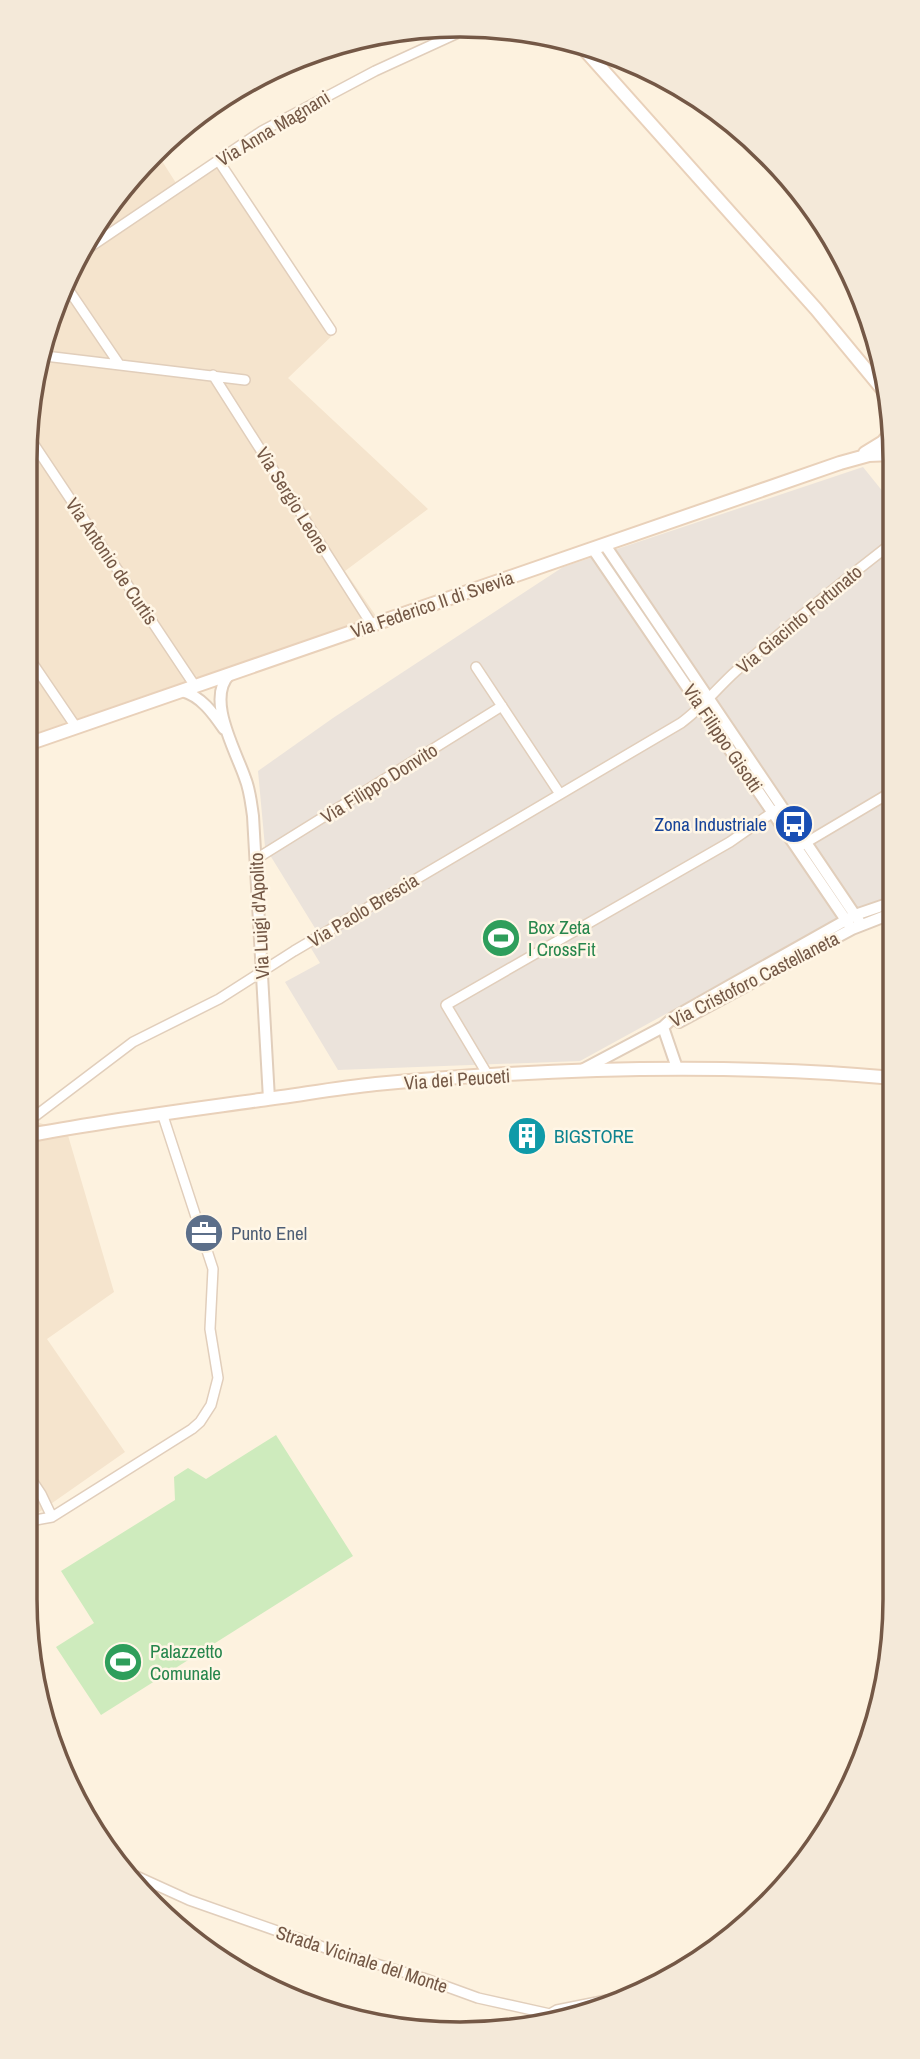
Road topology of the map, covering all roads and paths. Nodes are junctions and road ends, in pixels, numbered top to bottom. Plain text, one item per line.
1 (449, 37) edge
2 (590, 57) edge
3 (218, 160) junction
4 (96, 244) edge
5 (71, 293) edge
6 (816, 309) junction
7 (331, 330) dead end
8 (50, 356) edge
9 (119, 364) junction
10 (873, 367) edge
11 (213, 375) junction
12 (245, 380) dead end
13 (876, 381) edge
14 (882, 441) edge
15 (37, 449) edge
16 (883, 454) edge
17 (840, 463) junction
18 (599, 547) junction
19 (883, 550) edge
20 (372, 625) junction
21 (475, 667) dead end
22 (37, 671) edge
23 (230, 674) junction
24 (200, 684) junction
25 (182, 691) junction
26 (705, 703) junction
27 (502, 706) junction
28 (218, 714) junction
29 (76, 727) junction
30 (37, 740) edge
31 (560, 794) junction
32 (883, 797) edge
33 (778, 809) junction
34 (802, 846) junction
35 (256, 859) junction
36 (883, 907) edge
37 (883, 915) edge
38 (854, 922) junction
39 (262, 971) junction
40 (663, 1027) junction
41 (677, 1068) junction
42 (582, 1070) junction
43 (489, 1077) junction
44 (883, 1077) edge
45 (269, 1099) junction
46 (37, 1112) edge
47 (162, 1113) junction
48 (37, 1134) edge
49 (37, 1489) edge
50 (52, 1517) junction
51 (37, 1520) edge
52 (143, 1879) edge
53 (577, 2006) edge
54 (556, 2011) edge
55 (546, 2013) edge

1 - 3 street, Via Anna Magnani
2 - 6 main road
3 - 4 street, Via Anna Magnani
3 - 7 street
5 - 9 street
6 - 10 main road
6 - 13 main road
8 - 9 street
9 - 11 street
11 - 12 street
11 - 20 street, Via Sergio Leone
14 - 17 main road
15 - 24 street, Via Antonio de Curtis
16 - 17 main road
17 - 18 main road, Via Federico II di Svevia
18 - 20 main road, Via Federico II di Svevia
18 - 26 street, Via Filippo Gisotti
19 - 26 street, Via Giacinto Fortunato
20 - 23 main road, Via Federico II di Svevia
21 - 27 street
22 - 29 street
23 - 24 main road, Via Federico II di Svevia
23 - 28 street, Via Luigi d'Apolito
24 - 25 main road, Via Federico II di Svevia
24 - 28 street
25 - 28 street
25 - 29 main road, Via Federico II di Svevia
26 - 31 street, Via Paolo Brescia
26 - 33 street, Via Filippo Gisotti
27 - 31 street
27 - 35 street, Via Filippo Donvito
28 - 35 street, Via Luigi d'Apolito
29 - 30 main road, Via Federico II di Svevia
31 - 39 street, Via Paolo Brescia
32 - 34 street
33 - 34 street, Via Filippo Gisotti
33 - 43 street
34 - 38 street, Via Filippo Gisotti
35 - 39 street, Via Luigi d'Apolito
36 - 38 street, Via Cristoforo Castellaneta
37 - 38 street, Via Cristoforo Castellaneta
38 - 40 street, Via Cristoforo Castellaneta
39 - 45 street, Via Luigi d'Apolito
39 - 46 street, Via Paolo Brescia
40 - 41 street
40 - 42 street, Via Cristoforo Castellaneta
41 - 42 main road, Via dei Peuceti
41 - 44 main road, Via dei Peuceti
42 - 43 main road, Via dei Peuceti
43 - 45 main road, Via dei Peuceti
45 - 47 main road, Via dei Peuceti
47 - 48 main road, Via dei Peuceti
47 - 50 street
49 - 50 street
50 - 51 street
52 - 55 street, Strada Vicinale del Monte
53 - 54 street, Strada Vicinale del Monte

